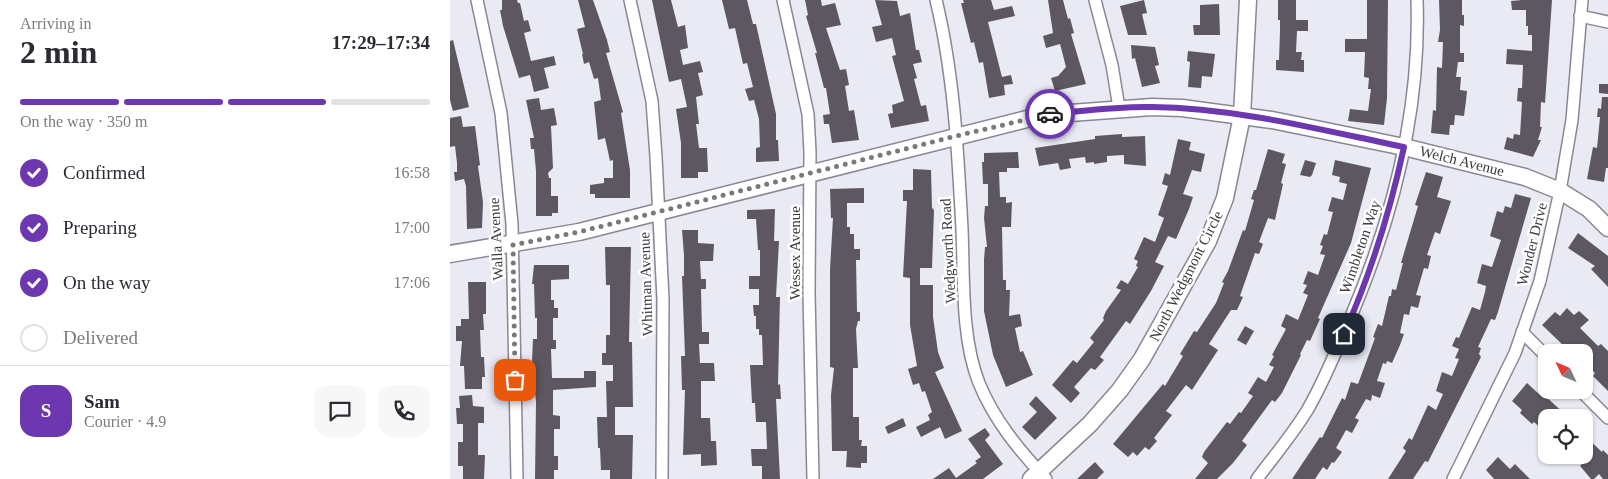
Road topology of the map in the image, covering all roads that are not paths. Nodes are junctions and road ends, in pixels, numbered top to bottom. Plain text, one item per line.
1 (477, 0) edge
2 (630, 0) edge
3 (783, 0) edge
4 (936, 0) edge
5 (1095, 0) edge
6 (1248, 0) edge
7 (1417, 0) edge
8 (1582, 0) edge
9 (1580, 16) junction
10 (1608, 22) edge
11 (1119, 108) junction
12 (1242, 116) junction
13 (956, 136) junction
14 (1404, 147) junction
15 (810, 172) junction
16 (1560, 191) junction
17 (659, 211) junction
18 (1608, 228) edge
19 (513, 245) junction
20 (450, 254) edge
21 (1522, 332) junction
22 (1538, 348) edge
23 (1589, 399) edge
24 (1608, 418) edge
25 (1039, 477) edge
26 (1458, 477) edge
27 (516, 479) edge
28 (662, 479) edge
29 (813, 479) edge
30 (1257, 479) edge

1 - 19 street, Walla Avenue
2 - 17 street, Whitman Avenue
3 - 15 street, Wessex Avenue
4 - 13 street, Wedgworth Road
5 - 11 street
6 - 12 street, North Wedgmont Circle
7 - 14 street, Wimbleton Way
8 - 9 street, Wonder Drive
9 - 10 street
9 - 16 street, Wonder Drive
11 - 12 street, Welch Avenue
11 - 13 street, Welch Avenue
12 - 14 street, Welch Avenue
12 - 25 street, North Wedgmont Circle
13 - 15 street, Welch Avenue
13 - 25 street, Wedgworth Road
14 - 16 street, Welch Avenue
14 - 30 street, Wimbleton Way
15 - 17 street, Welch Avenue
15 - 29 street, Wessex Avenue
16 - 18 street, Welch Avenue
16 - 21 street, Wonder Drive
17 - 19 street, Welch Avenue
17 - 28 street, Whitman Avenue
19 - 20 street, Welch Avenue
19 - 27 street, Walla Avenue
21 - 22 street
21 - 26 street, Wonder Drive
23 - 24 street

